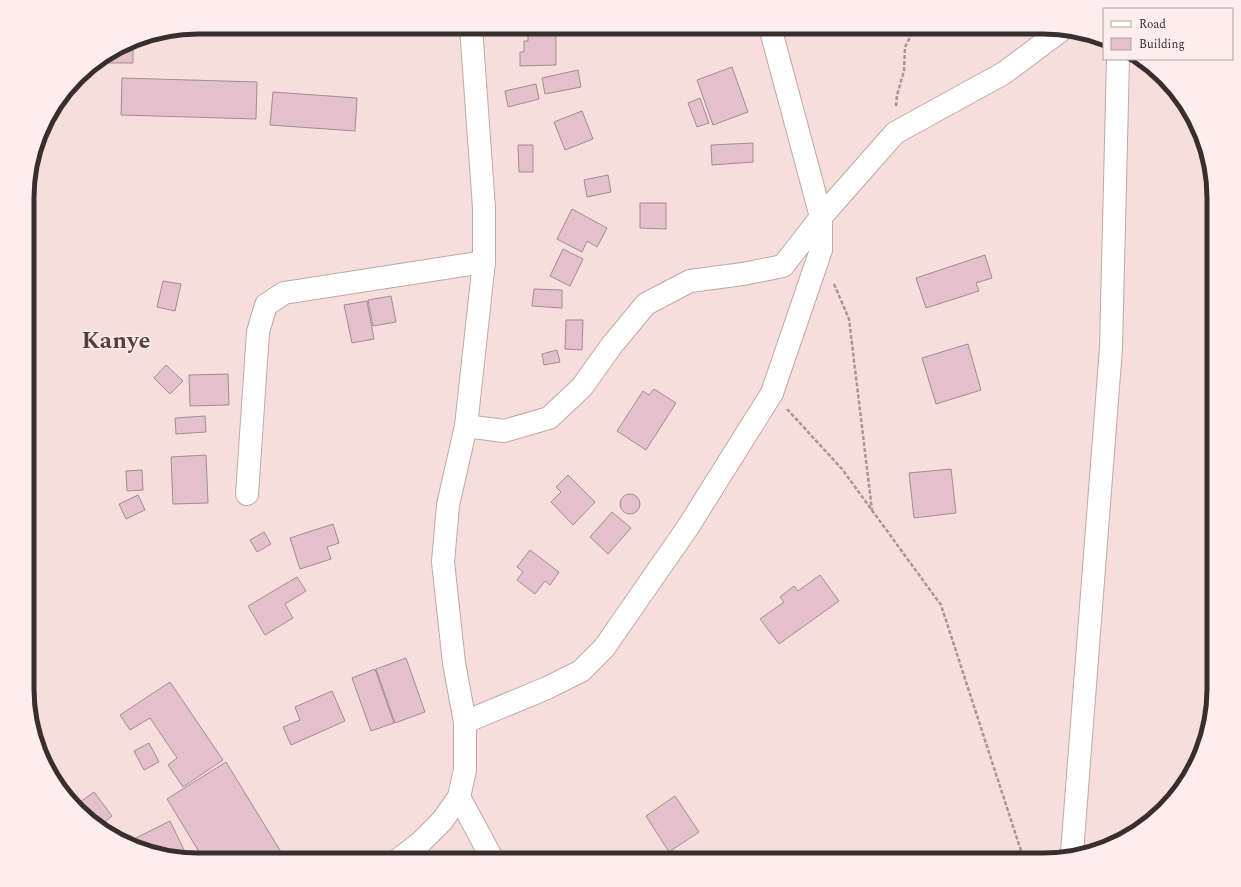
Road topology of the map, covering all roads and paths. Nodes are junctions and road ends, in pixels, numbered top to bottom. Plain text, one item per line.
1 (472, 34) edge
2 (772, 34) edge
3 (912, 34) edge
4 (1056, 34) edge
5 (1118, 60) edge
6 (895, 133) junction
7 (821, 217) junction
8 (821, 250) junction
9 (484, 262) junction
10 (772, 393) junction
11 (466, 426) junction
12 (246, 494) dead end
13 (872, 511) junction
14 (465, 722) junction
15 (459, 798) junction
16 (1072, 851) edge
17 (407, 853) edge
18 (489, 853) edge
19 (1022, 853) edge

1 - 9 street
2 - 7 street
3 - 6 path
4 - 6 street
5 - 16 street
6 - 7 street
7 - 8 street
7 - 11 street
8 - 10 street
8 - 13 path
9 - 11 street
9 - 12 street
10 - 13 path
10 - 14 street
11 - 14 street
13 - 19 path
14 - 15 street
15 - 17 street
15 - 18 street

